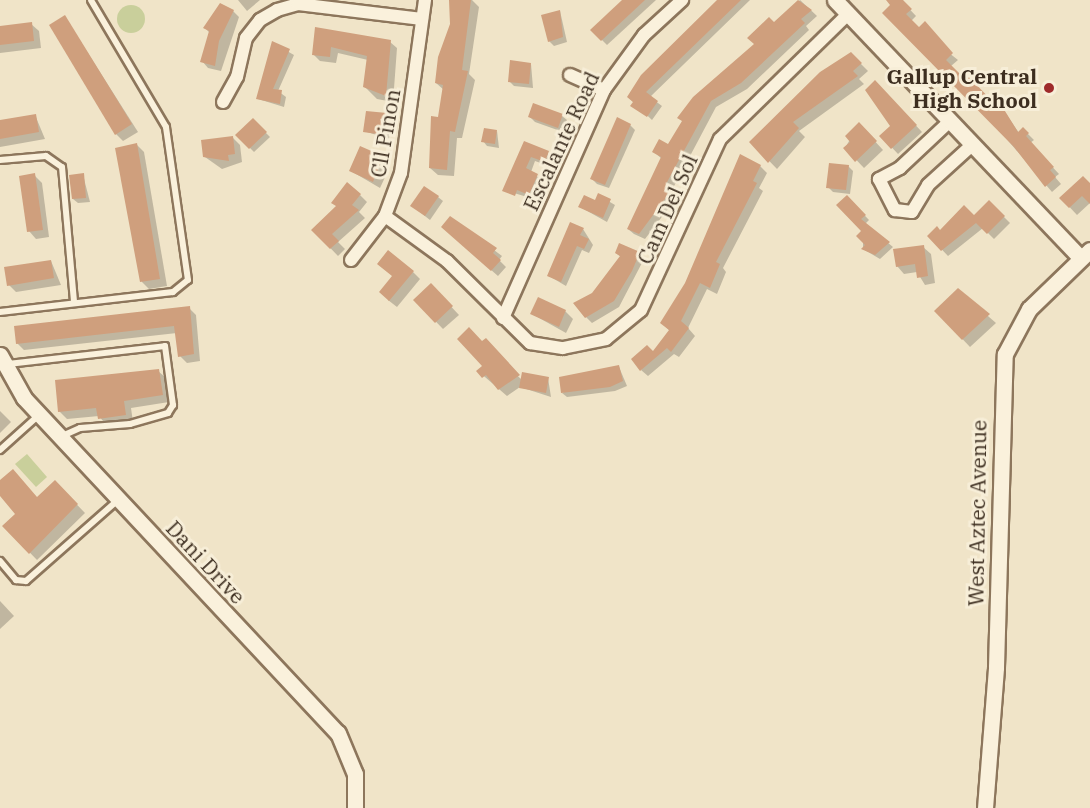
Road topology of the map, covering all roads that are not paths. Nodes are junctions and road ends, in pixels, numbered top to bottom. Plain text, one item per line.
1 (91, 0) edge
2 (425, 0) edge
3 (682, 0) edge
4 (835, 0) edge
5 (848, 14) junction
6 (422, 19) junction
7 (570, 75) dead end
8 (604, 90) junction
9 (224, 102) dead end
10 (950, 121) junction
11 (973, 144) junction
12 (0, 160) edge
13 (385, 216) junction
14 (1086, 254) edge
15 (351, 260) dead end
16 (74, 301) junction
17 (0, 312) edge
18 (503, 318) junction
19 (2, 360) edge
20 (39, 414) junction
21 (60, 437) junction
22 (0, 450) edge
23 (119, 500) junction
24 (0, 561) edge
25 (355, 808) edge
26 (985, 808) edge

1 - 16 lane
2 - 6 street, Cll Pinon
3 - 8 street, Escalante Road
4 - 5 street
5 - 10 street
5 - 18 street, Cam Del Sol
6 - 9 street
6 - 13 street, Cll Pinon
7 - 8 street
8 - 18 street, Escalante Road
10 - 11 street
10 - 11 street
11 - 14 street
12 - 16 lane
13 - 15 street, Cll Pinon
13 - 18 street, Cam Del Sol
14 - 26 street, West Aztec Avenue
16 - 17 lane
19 - 20 street, Dani Drive
19 - 21 lane
20 - 21 street, Dani Drive
20 - 22 lane
21 - 23 street, Dani Drive
23 - 24 lane
23 - 25 street, Dani Drive

